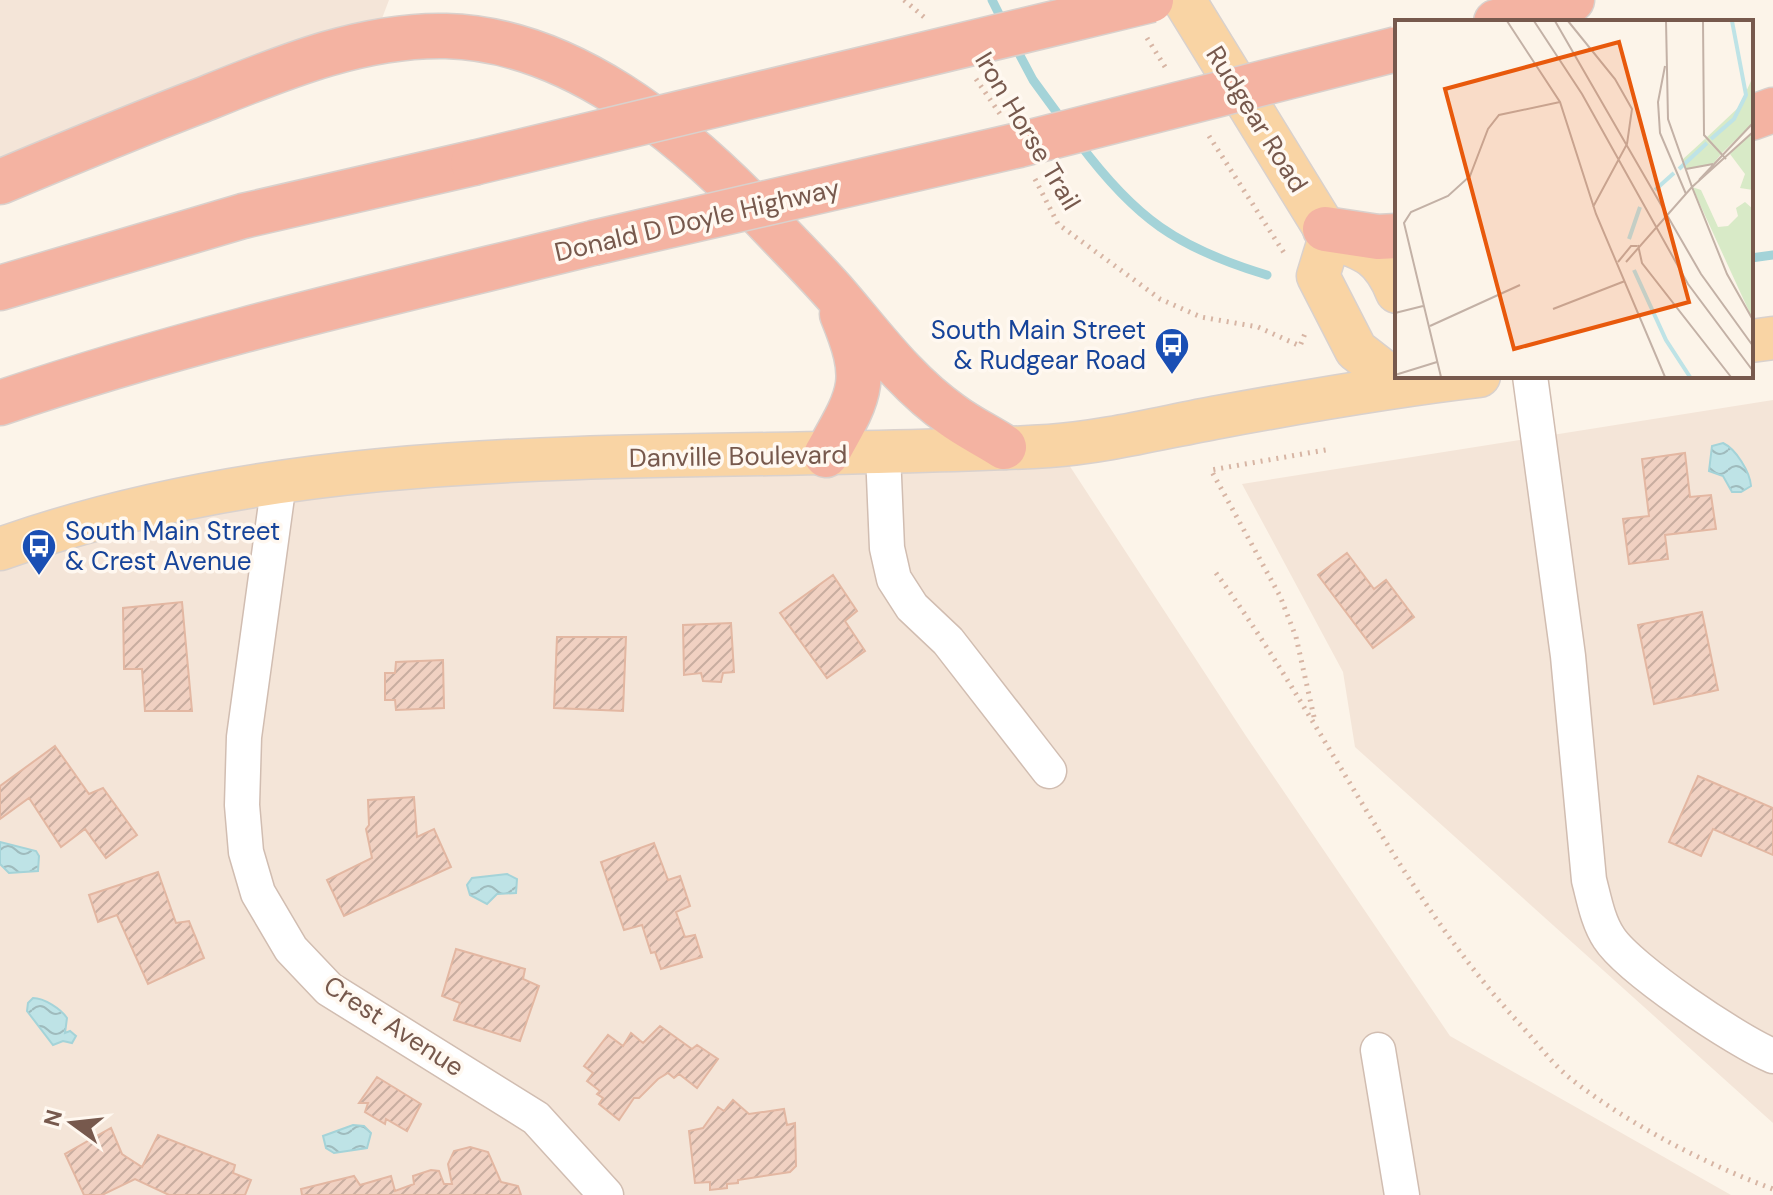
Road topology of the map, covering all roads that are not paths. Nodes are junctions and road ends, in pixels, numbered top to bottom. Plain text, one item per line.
1 (1184, 0) edge
2 (1572, 0) edge
3 (1145, 13) edge
4 (1503, 20) edge
5 (1395, 50) edge
6 (1773, 110) edge
7 (1753, 117) edge
8 (0, 182) edge
9 (1327, 233) junction
10 (1395, 236) edge
11 (1395, 287) edge
12 (0, 288) edge
13 (834, 293) junction
14 (1773, 338) edge
15 (1753, 341) edge
16 (1395, 376) edge
17 (1440, 378) edge
18 (1530, 378) edge
19 (1401, 380) edge
20 (0, 403) edge
21 (1004, 447) junction
22 (883, 453) junction
23 (826, 455) junction
24 (279, 482) junction
25 (0, 549) edge
26 (1049, 771) dead end
27 (1378, 1050) dead end
28 (1773, 1056) edge
29 (606, 1195) edge
30 (1402, 1195) edge

1 - 9 main road, Rudgear Road
2 - 4 highway
3 - 12 highway, bridge
5 - 20 highway, Donald D Doyle Highway, bridge
6 - 7 highway
8 - 13 highway
9 - 10 highway
9 - 11 main road
9 - 16 main road
13 - 21 highway
13 - 23 highway
14 - 15 main road
17 - 19 main road, Danville Boulevard
18 - 28 street
19 - 21 main road, Danville Boulevard
21 - 22 main road, Danville Boulevard
22 - 23 main road, Danville Boulevard
22 - 26 street
23 - 24 main road, Danville Boulevard
24 - 25 main road, Danville Boulevard
24 - 29 street, Crest Avenue
27 - 30 street

